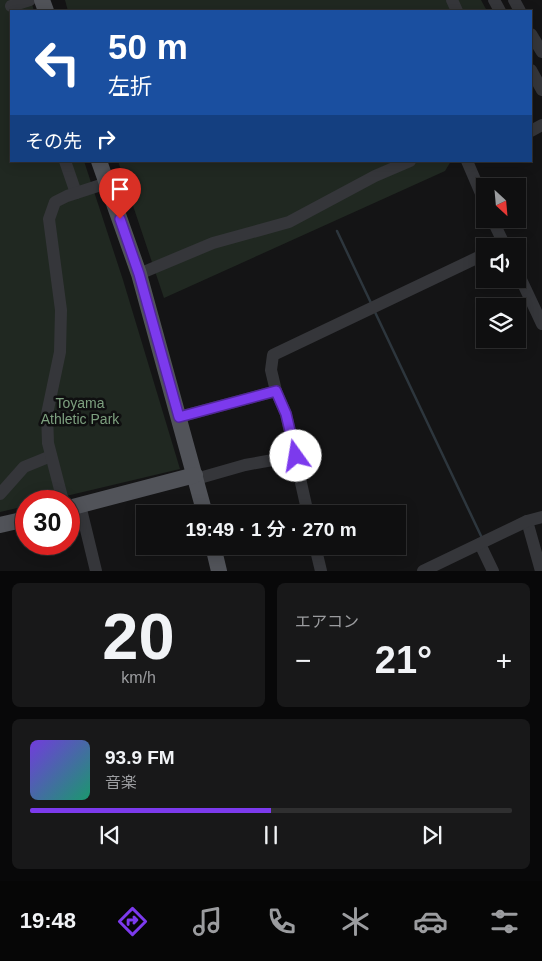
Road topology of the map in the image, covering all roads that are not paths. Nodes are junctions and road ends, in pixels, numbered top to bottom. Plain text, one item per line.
1 (30, 0) edge
2 (11, 6) edge
3 (532, 36) edge
4 (542, 52) edge
5 (65, 162) edge
6 (99, 162) edge
7 (408, 162) edge
8 (468, 162) edge
9 (476, 181) edge
10 (106, 183) junction
11 (76, 193) junction
12 (476, 258) edge
13 (139, 274) junction
14 (525, 288) edge
15 (542, 324) edge
16 (276, 391) junction
17 (179, 417) junction
18 (51, 456) junction
19 (296, 456) junction
20 (196, 477) junction
21 (60, 490) edge
22 (0, 494) edge
23 (203, 505) edge
24 (306, 505) edge
25 (80, 506) edge
26 (542, 517) edge
27 (528, 521) junction
28 (15, 522) edge
29 (80, 524) edge
30 (0, 525) edge
31 (482, 542) junction
32 (216, 555) edge
33 (318, 555) edge
34 (96, 571) edge
35 (220, 571) edge
36 (321, 571) edge
37 (422, 571) edge
38 (493, 571) edge
39 (541, 571) edge

1 - 2 street
3 - 4 street
5 - 11 street
6 - 10 main road
7 - 13 street
8 - 9 street
10 - 11 street
10 - 13 main road
11 - 18 street
12 - 16 street
13 - 17 main road
14 - 15 street
16 - 17 street
16 - 19 street
17 - 20 main road
18 - 21 street
18 - 22 street
19 - 20 street
19 - 24 street
20 - 23 main road
20 - 25 main road
26 - 27 street
27 - 31 street
27 - 39 street
28 - 30 main road
29 - 34 street
31 - 37 street
31 - 38 street
32 - 35 main road
33 - 36 street

